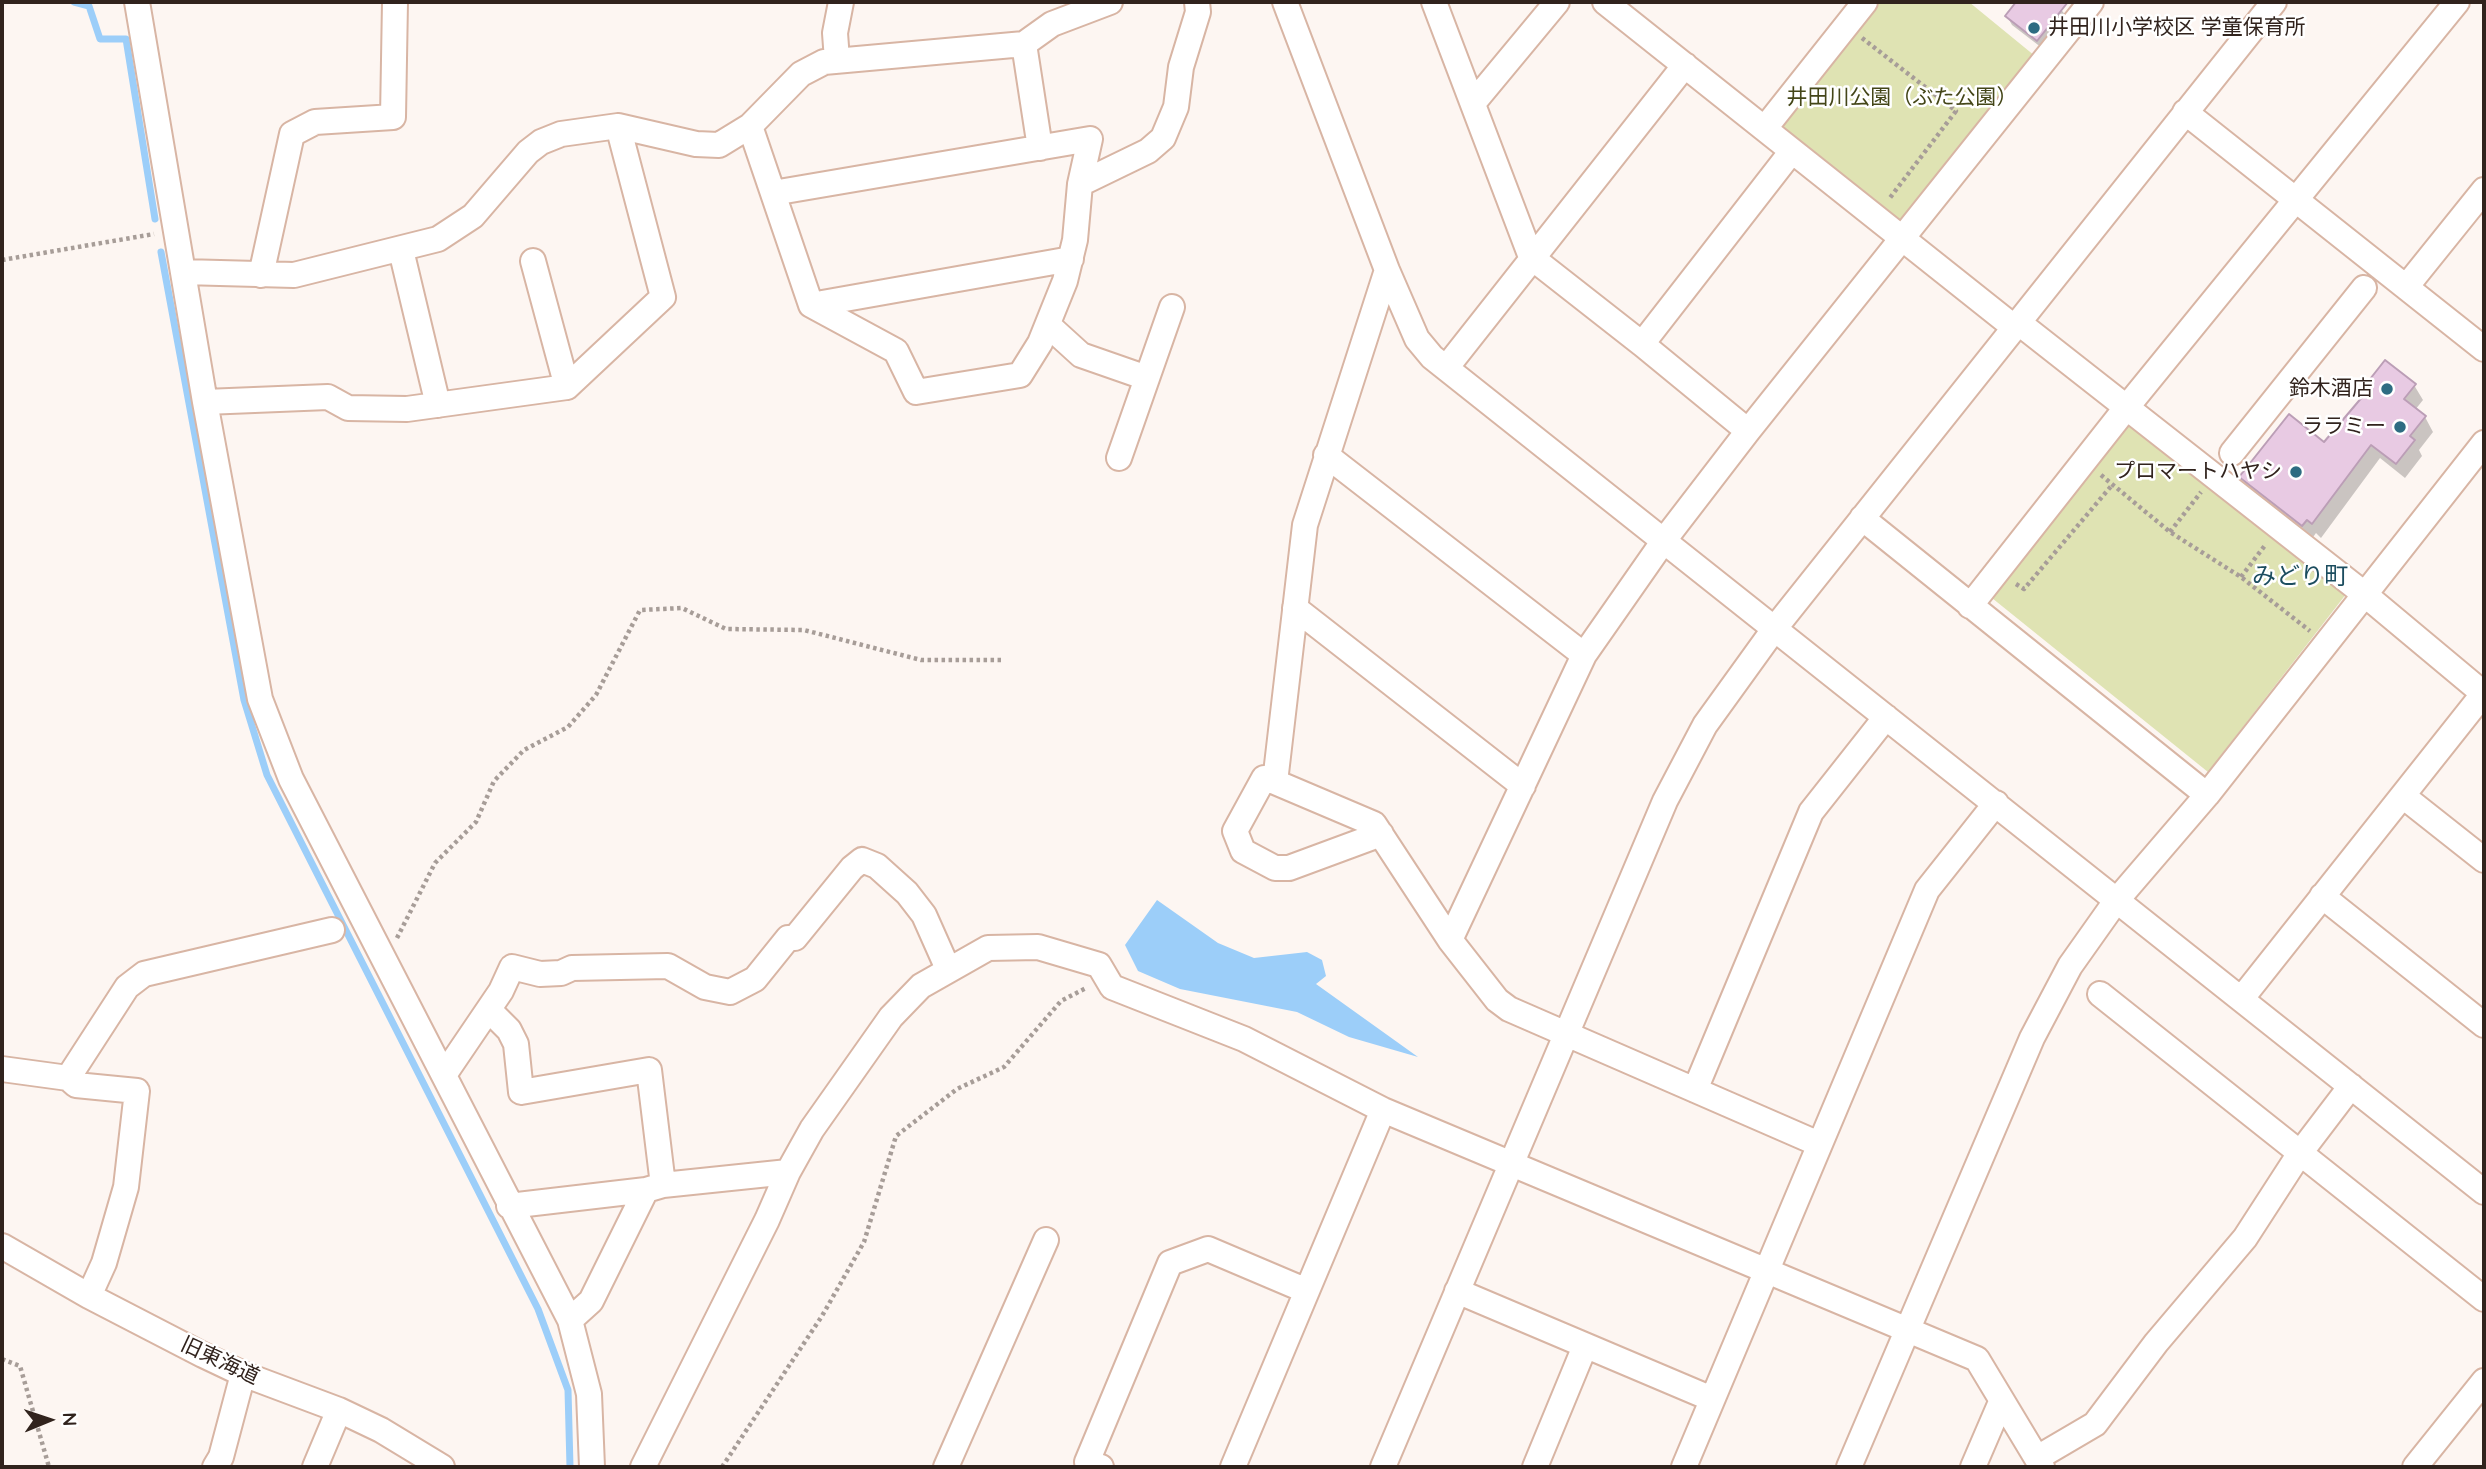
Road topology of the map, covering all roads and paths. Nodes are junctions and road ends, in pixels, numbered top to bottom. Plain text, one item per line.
1 (137, 2) edge
2 (395, 2) edge
3 (841, 2) edge
4 (1110, 2) edge
5 (1197, 2) edge
6 (1285, 2) edge
7 (1434, 2) edge
8 (1557, 2) edge
9 (1605, 2) edge
10 (1865, 2) edge
11 (2091, 2) edge
12 (2274, 2) edge
13 (2457, 2) edge
14 (1846, 25) junction
15 (1024, 44) junction
16 (837, 60) junction
17 (1685, 65) junction
18 (1474, 102) junction
19 (2185, 112) junction
20 (750, 126) junction
21 (618, 127) junction
22 (1765, 128) junction
23 (1040, 148) junction
24 (1792, 151) junction
25 (1080, 184) junction
26 (2484, 190) edge
27 (773, 193) junction
28 (2297, 201) junction
29 (1882, 208) dead end
30 (176, 230) junction
31 (1903, 239) junction
32 (401, 250) junction
33 (1531, 257) junction
34 (1071, 259) junction
35 (2, 260) edge
36 (533, 261) dead end
37 (1387, 270) junction
38 (183, 272) junction
39 (261, 275) junction
40 (2406, 287) junction
41 (2364, 288) dead end
42 (811, 304) junction
43 (1172, 307) dead end
44 (1048, 325) junction
45 (2017, 326) junction
46 (1642, 344) junction
47 (2484, 349) edge
48 (1446, 368) junction
49 (1147, 378) junction
50 (567, 387) junction
51 (205, 402) junction
52 (439, 405) junction
53 (2126, 408) junction
54 (1748, 431) junction
55 (2484, 443) edge
56 (2232, 453) dead end
57 (1326, 455) junction
58 (1119, 458) dead end
59 (2084, 461) junction
60 (2214, 475) junction
61 (2113, 484) junction
62 (1862, 518) junction
63 (2279, 527) junction
64 (2170, 532) junction
65 (1665, 538) junction
66 (1997, 572) junction
67 (2241, 577) junction
68 (2363, 593) junction
69 (1970, 606) junction
70 (1295, 608) junction
71 (1775, 628) junction
72 (2308, 629) dead end
73 (1584, 655) junction
74 (1001, 660) dead end
75 (2484, 693) edge
76 (1886, 717) junction
77 (1275, 782) junction
78 (1523, 786) junction
79 (2207, 795) junction
80 (2403, 796) junction
81 (1996, 803) junction
82 (1381, 834) junction
83 (2484, 860) edge
84 (2322, 897) junction
85 (2116, 901) junction
86 (332, 930) dead end
87 (1451, 940) junction
88 (384, 963) junction
89 (948, 969) junction
90 (1112, 987) junction
91 (2100, 994) dead end
92 (2242, 998) junction
93 (489, 1010) junction
94 (2484, 1025) edge
95 (1566, 1035) junction
96 (2, 1069) edge
97 (444, 1075) junction
98 (68, 1078) junction
99 (2351, 1086) junction
100 (1695, 1090) junction
101 (1382, 1110) junction
102 (1819, 1144) junction
103 (2301, 1153) junction
104 (1512, 1164) junction
105 (788, 1172) junction
106 (2481, 1182) edge
107 (654, 1187) junction
108 (509, 1206) junction
109 (1046, 1240) dead end
110 (5, 1255) edge
111 (1768, 1271) junction
112 (1457, 1291) junction
113 (1307, 1292) junction
114 (89, 1296) junction
115 (2484, 1299) edge
116 (570, 1320) junction
117 (1908, 1330) junction
118 (1585, 1346) junction
119 (2, 1359) edge
120 (243, 1374) junction
121 (2484, 1381) edge
122 (1712, 1399) junction
123 (2001, 1402) junction
124 (339, 1410) junction
125 (2040, 1462) edge
126 (50, 1467) edge
127 (215, 1467) edge
128 (315, 1467) edge
129 (442, 1467) edge
130 (592, 1467) edge
131 (643, 1467) edge
132 (722, 1467) edge
133 (946, 1467) edge
134 (1101, 1467) edge
135 (1233, 1467) edge
136 (1383, 1467) edge
137 (1535, 1467) edge
138 (1684, 1467) edge
139 (1849, 1467) edge
140 (1973, 1467) edge
141 (2415, 1467) edge

1 - 30 street
2 - 39 street
3 - 16 street
4 - 15 street
5 - 25 street
6 - 37 street
7 - 18 street
8 - 18 street
9 - 17 street
10 - 14 street
11 - 31 street
12 - 19 street
13 - 28 street
14 - 22 street
14 - 29 path
15 - 16 street
15 - 23 street
16 - 20 street
17 - 22 street
17 - 33 street
18 - 33 street
19 - 28 street
19 - 45 street
20 - 21 street
20 - 27 street
21 - 32 street
21 - 50 street
22 - 24 street
23 - 25 street
23 - 27 street
24 - 31 street
24 - 46 street
25 - 34 street
26 - 40 street
27 - 42 street
28 - 40 street
28 - 53 street
30 - 35 path
30 - 38 street
31 - 45 street
31 - 54 street
32 - 39 street
32 - 52 street
33 - 46 street
33 - 48 street
34 - 42 street
34 - 44 street
36 - 50 street
37 - 48 street
37 - 57 street
38 - 39 street
38 - 51 street
40 - 47 street
41 - 56 street
42 - 44 street
43 - 49 street
44 - 49 street
45 - 53 street
45 - 62 street
46 - 54 street
48 - 65 street
49 - 58 street
50 - 52 street
51 - 52 street
51 - 88 street
53 - 59 street
53 - 60 street
54 - 65 street
55 - 68 street
57 - 70 street
57 - 73 street
59 - 61 path
59 - 66 street
60 - 63 street
60 - 64 path
61 - 64 path
61 - 66 path
62 - 69 street
62 - 71 street
63 - 67 path
63 - 68 street
64 - 67 path
65 - 71 street
65 - 73 street
66 - 69 street
67 - 72 path
68 - 75 street
68 - 79 street
69 - 79 street
70 - 77 street
70 - 78 street
71 - 76 street
71 - 95 street
73 - 78 street
74 - 88 path
75 - 80 street
76 - 81 street
76 - 100 street
77 - 82 street
77 - 82 street
78 - 87 street
79 - 85 street
80 - 83 street
80 - 84 street
81 - 85 street
81 - 102 street
82 - 87 street
84 - 92 street
84 - 94 street
85 - 92 street
85 - 117 street
86 - 98 street
87 - 95 street
88 - 97 street
89 - 90 street
89 - 93 street
89 - 105 street
90 - 101 street
90 - 132 path
91 - 103 street
92 - 99 street
93 - 97 street
93 - 107 street
95 - 100 street
95 - 104 street
96 - 98 street
97 - 108 street
98 - 114 street
99 - 103 street
99 - 106 street
100 - 102 street
101 - 104 street
101 - 113 street
102 - 111 street
103 - 115 street
103 - 125 street
104 - 111 street
104 - 112 street
105 - 107 street
105 - 131 street
107 - 108 street
107 - 116 street
108 - 116 street
109 - 133 street
110 - 114 street, 旧東海道
111 - 117 street
111 - 122 street
112 - 118 street
112 - 136 street
113 - 134 street
113 - 135 street
114 - 120 street, 旧東海道
116 - 130 street
117 - 123 street
117 - 139 street
118 - 122 street
118 - 137 street
119 - 126 path
120 - 124 street, 旧東海道
120 - 127 street
121 - 141 street
122 - 138 street
123 - 125 street
123 - 140 street
124 - 128 street
124 - 129 street, 旧東海道

